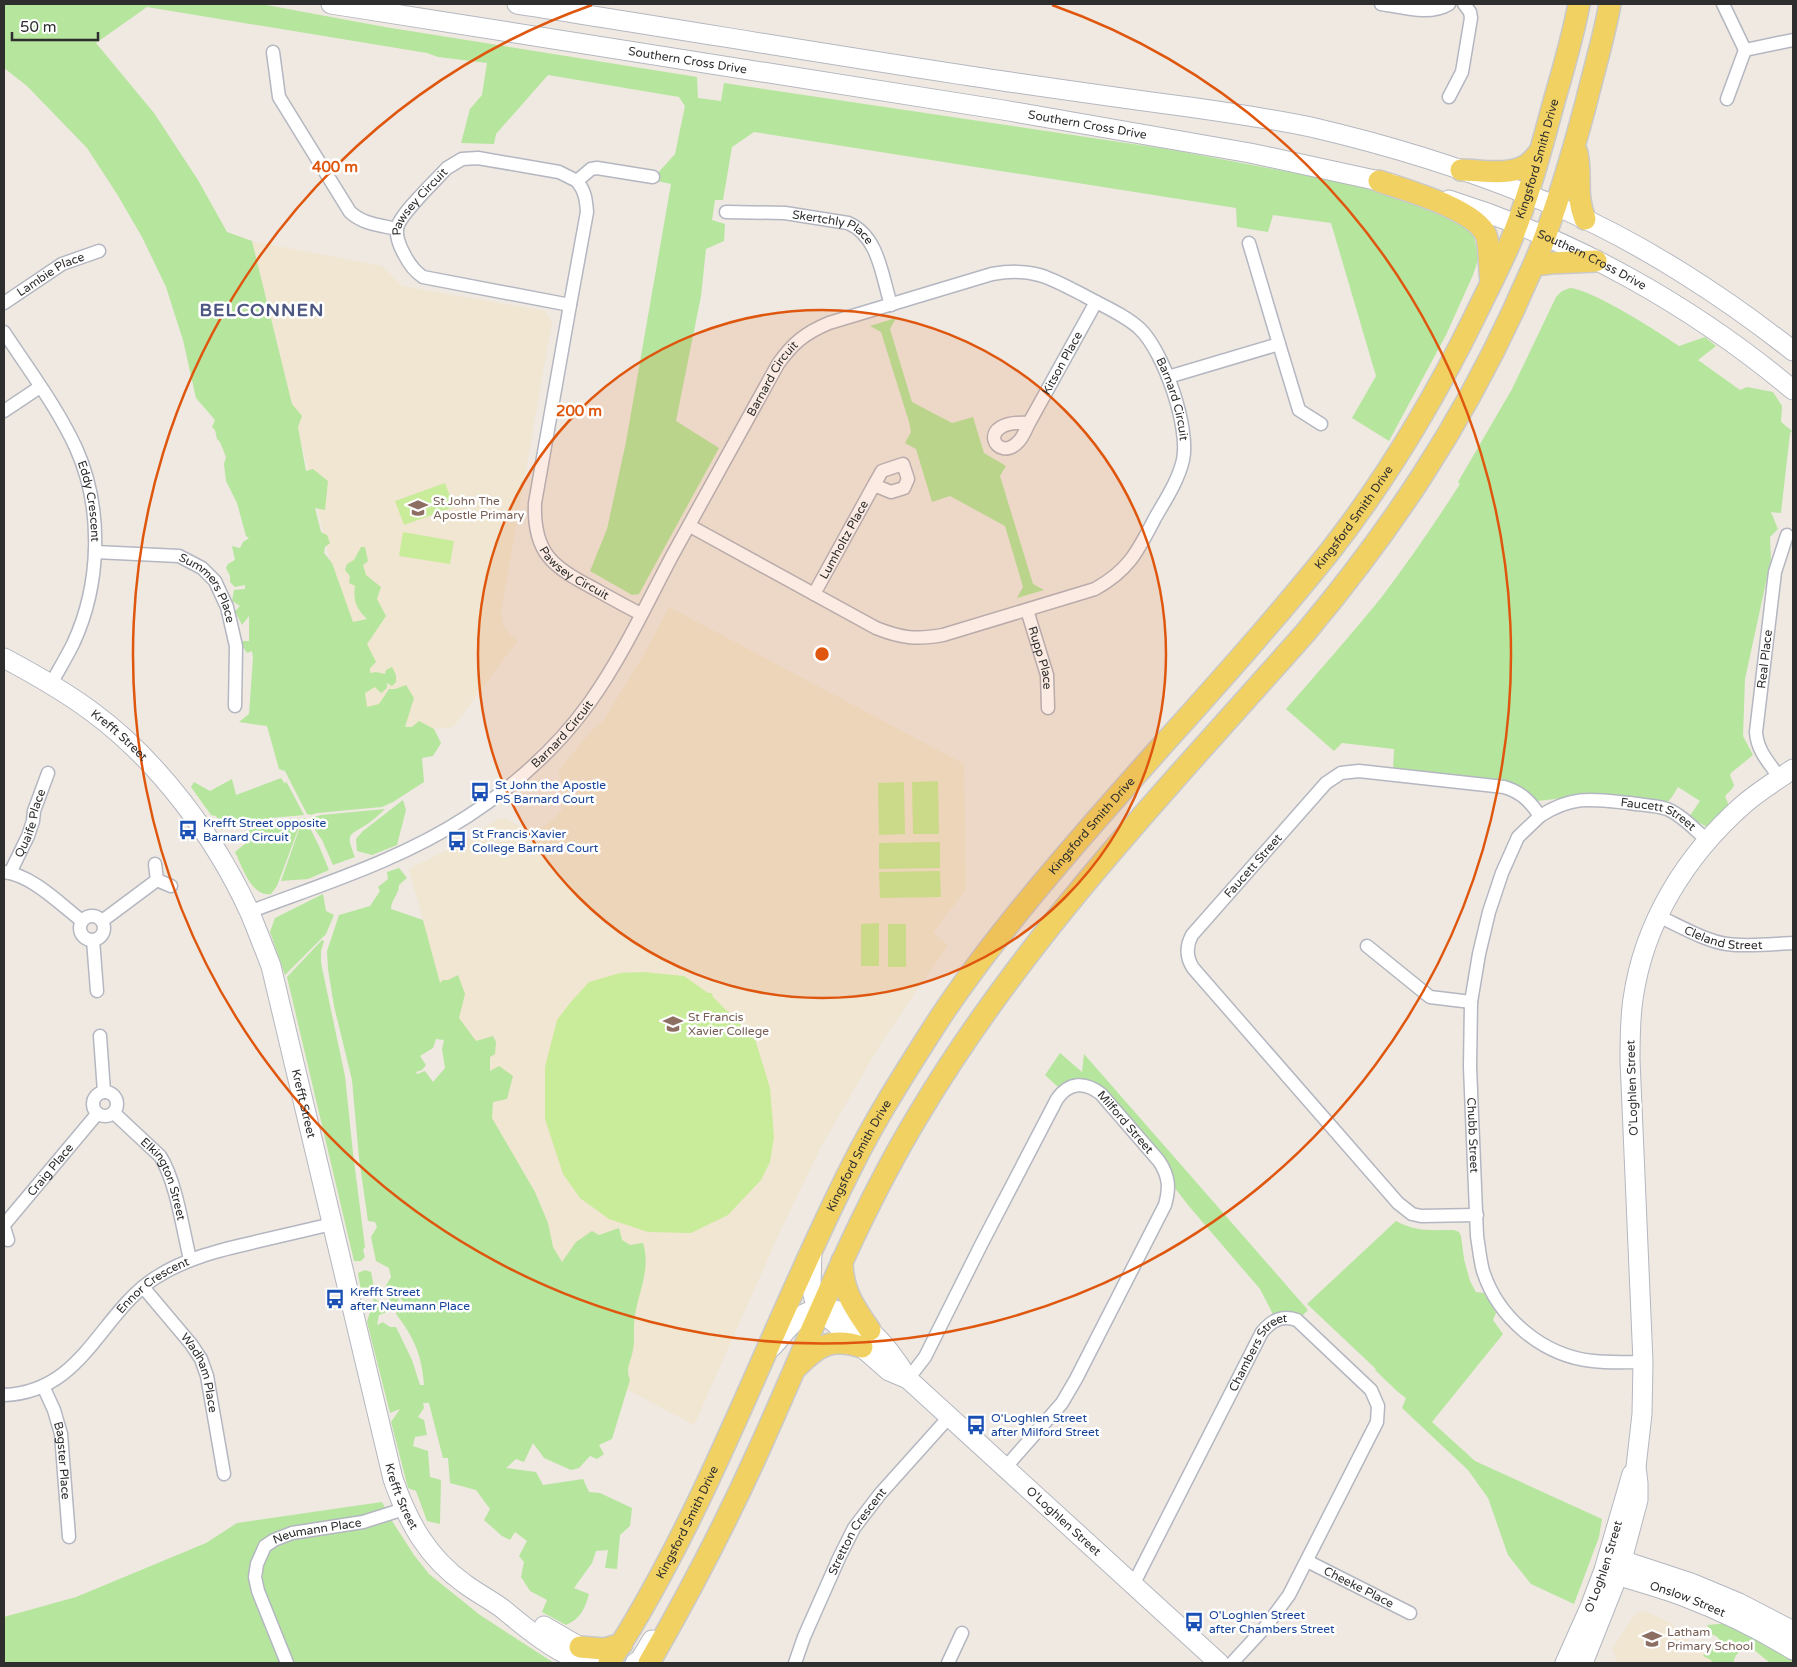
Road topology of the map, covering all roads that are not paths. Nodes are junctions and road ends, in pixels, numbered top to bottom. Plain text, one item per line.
1 (332, 4) edge
2 (517, 4) edge
3 (1381, 4) edge
4 (1449, 4) edge
5 (1464, 4) edge
6 (1579, 4) edge
7 (1610, 4) edge
8 (1723, 4) edge
9 (1793, 40) edge
10 (1746, 50) junction
11 (273, 52) dead end
12 (1449, 97) dead end
13 (1728, 99) dead end
14 (1575, 143) junction
15 (1540, 152) junction
16 (1461, 170) junction
17 (653, 177) dead end
18 (577, 181) junction
19 (1379, 181) junction
20 (1526, 194) junction
21 (1554, 205) junction
22 (726, 212) dead end
23 (1586, 219) junction
24 (1517, 224) junction
25 (397, 229) junction
26 (1544, 235) junction
27 (1248, 243) dead end
28 (99, 251) dead end
29 (1596, 261) junction
30 (1534, 265) junction
31 (1491, 284) junction
32 (4, 302) edge
33 (1096, 302) junction
34 (570, 305) junction
35 (890, 305) junction
36 (4, 332) edge
37 (1279, 344) junction
38 (1793, 351) edge
39 (1168, 377) junction
40 (40, 387) junction
41 (1793, 390) edge
42 (4, 411) edge
43 (1029, 424) dead end
44 (1321, 424) dead end
45 (874, 485) dead end
46 (690, 526) junction
47 (1787, 535) dead end
48 (95, 552) junction
49 (814, 594) junction
50 (1027, 610) junction
51 (641, 614) junction
52 (4, 658) edge
53 (51, 684) junction
54 (235, 706) dead end
55 (1048, 708) dead end
56 (48, 773) dead end
57 (1787, 774) edge
58 (1540, 816) junction
59 (1707, 840) junction
60 (155, 864) dead end
61 (7, 872) edge
62 (157, 880) junction
63 (171, 886) dead end
64 (249, 912) junction
65 (1658, 916) junction
66 (82, 921) junction
67 (102, 921) junction
68 (93, 940) junction
69 (1793, 943) edge
70 (1367, 946) dead end
71 (97, 991) dead end
72 (1471, 1002) junction
73 (100, 1036) dead end
74 (104, 1092) junction
75 (114, 1113) junction
76 (97, 1114) junction
77 (1477, 1214) junction
78 (332, 1224) junction
79 (5, 1231) edge
80 (812, 1251) junction
81 (190, 1259) junction
82 (842, 1261) junction
83 (143, 1287) junction
84 (821, 1309) junction
85 (866, 1338) junction
86 (767, 1351) junction
87 (1643, 1362) junction
88 (794, 1369) junction
89 (908, 1380) junction
90 (43, 1386) junction
91 (4, 1395) edge
92 (949, 1417) junction
93 (1005, 1468) junction
94 (224, 1474) dead end
95 (404, 1509) junction
96 (69, 1537) dead end
97 (1307, 1561) junction
98 (1613, 1566) junction
99 (1133, 1585) junction
100 (1410, 1613) dead end
101 (672, 1623) junction
102 (1793, 1632) edge
103 (962, 1633) dead end
104 (622, 1644) junction
105 (1793, 1650) edge
106 (577, 1658) edge
107 (287, 1663) edge
108 (596, 1663) edge
109 (610, 1663) edge
110 (635, 1663) edge
111 (648, 1663) edge
112 (795, 1663) edge
113 (948, 1663) edge
114 (1220, 1663) edge
115 (1232, 1663) edge
116 (1565, 1663) edge
117 (1583, 1663) edge

1 - 19 street, Southern Cross Drive
2 - 16 street
3 - 4 street
5 - 12 street
6 - 15 main road, Kingsford Smith Drive
7 - 14 main road
8 - 10 street
9 - 10 street
10 - 13 street
11 - 25 street
14 - 21 main road
14 - 23 main road
15 - 16 main road
15 - 20 main road, Kingsford Smith Drive
16 - 20 street
17 - 18 street
18 - 25 street, Pawsey Circuit
18 - 34 street, Pawsey Circuit
19 - 24 street, Southern Cross Drive
19 - 31 main road
20 - 21 street
20 - 24 main road, Kingsford Smith Drive
21 - 23 street
21 - 26 main road
22 - 35 street, Skertchly Place
23 - 38 street
24 - 26 street, Southern Cross Drive
24 - 31 main road, Kingsford Smith Drive
25 - 34 street, Pawsey Circuit
26 - 29 street, Southern Cross Drive
26 - 30 main road
27 - 37 street
28 - 32 street, Lambie Place
29 - 30 main road
29 - 41 street, Southern Cross Drive
30 - 82 main road
31 - 80 main road, Kingsford Smith Drive
33 - 35 street, Barnard Circuit
33 - 39 street, Barnard Circuit
33 - 43 street, Kitson Place
34 - 51 street, Pawsey Circuit
35 - 46 street, Barnard Circuit
36 - 40 street, Eddy Crescent
37 - 39 street
37 - 44 street
39 - 50 street, Barnard Circuit
40 - 42 street
40 - 48 street, Eddy Crescent
45 - 49 street, Lumholtz Place
46 - 49 street, Barnard Circuit
46 - 51 street, Barnard Circuit
47 - 57 street, Real Place
48 - 53 street, Eddy Crescent
48 - 54 street, Summers Place
49 - 50 street, Barnard Circuit
50 - 55 street, Rupp Place
51 - 64 street, Barnard Circuit
52 - 53 street, Krefft Street
53 - 64 street, Krefft Street
56 - 61 street, Quaife Place
57 - 59 street, O'Loghlen Street
58 - 59 street, Faucett Street
58 - 72 street, Chubb Street
58 - 77 street, Faucett Street
59 - 65 street, O'Loghlen Street
60 - 62 street
61 - 66 street
62 - 63 street
62 - 67 street
64 - 78 street, Krefft Street
65 - 69 street, Cleland Street
65 - 87 street, O'Loghlen Street
66 - 67 street
66 - 68 street
67 - 68 street
68 - 71 street
70 - 72 street
72 - 77 street, Chubb Street
73 - 74 street
74 - 75 street
74 - 76 street
75 - 76 street
75 - 81 street, Elkington Street
76 - 79 street, Craig Place
77 - 87 street, Chubb Street
78 - 81 street, Ennor Crescent
78 - 95 street, Krefft Street
80 - 84 street
80 - 86 main road, Kingsford Smith Drive
81 - 83 street, Ennor Crescent
82 - 84 main road
82 - 85 main road
83 - 90 street, Ennor Crescent
83 - 94 street, Wadham Place
84 - 85 street, O'Loghlen Street
84 - 86 street
84 - 88 main road
85 - 88 main road
85 - 89 street, O'Loghlen Street
86 - 104 main road, Kingsford Smith Drive
87 - 98 street, O'Loghlen Street
88 - 101 main road
89 - 92 street, O'Loghlen Street
89 - 93 street, Milford Street
90 - 91 street, Ennor Crescent
90 - 96 street, Bagster Place
92 - 93 street, O'Loghlen Street
92 - 112 street, Stretton Crescent
93 - 99 street, O'Loghlen Street
95 - 106 street, Krefft Street
95 - 107 street, Neumann Place
97 - 99 street, Chambers Street
97 - 100 street, Cheeke Place
97 - 115 street, Chambers Street
98 - 102 street, Onslow Street
98 - 105 street, Onslow Street
98 - 116 street, O'Loghlen Street
98 - 117 street, O'Loghlen Street
99 - 114 street, O'Loghlen Street
101 - 110 street
101 - 111 main road
103 - 113 street
104 - 106 main road
104 - 109 main road, Kingsford Smith Drive
106 - 108 street, Krefft Street

